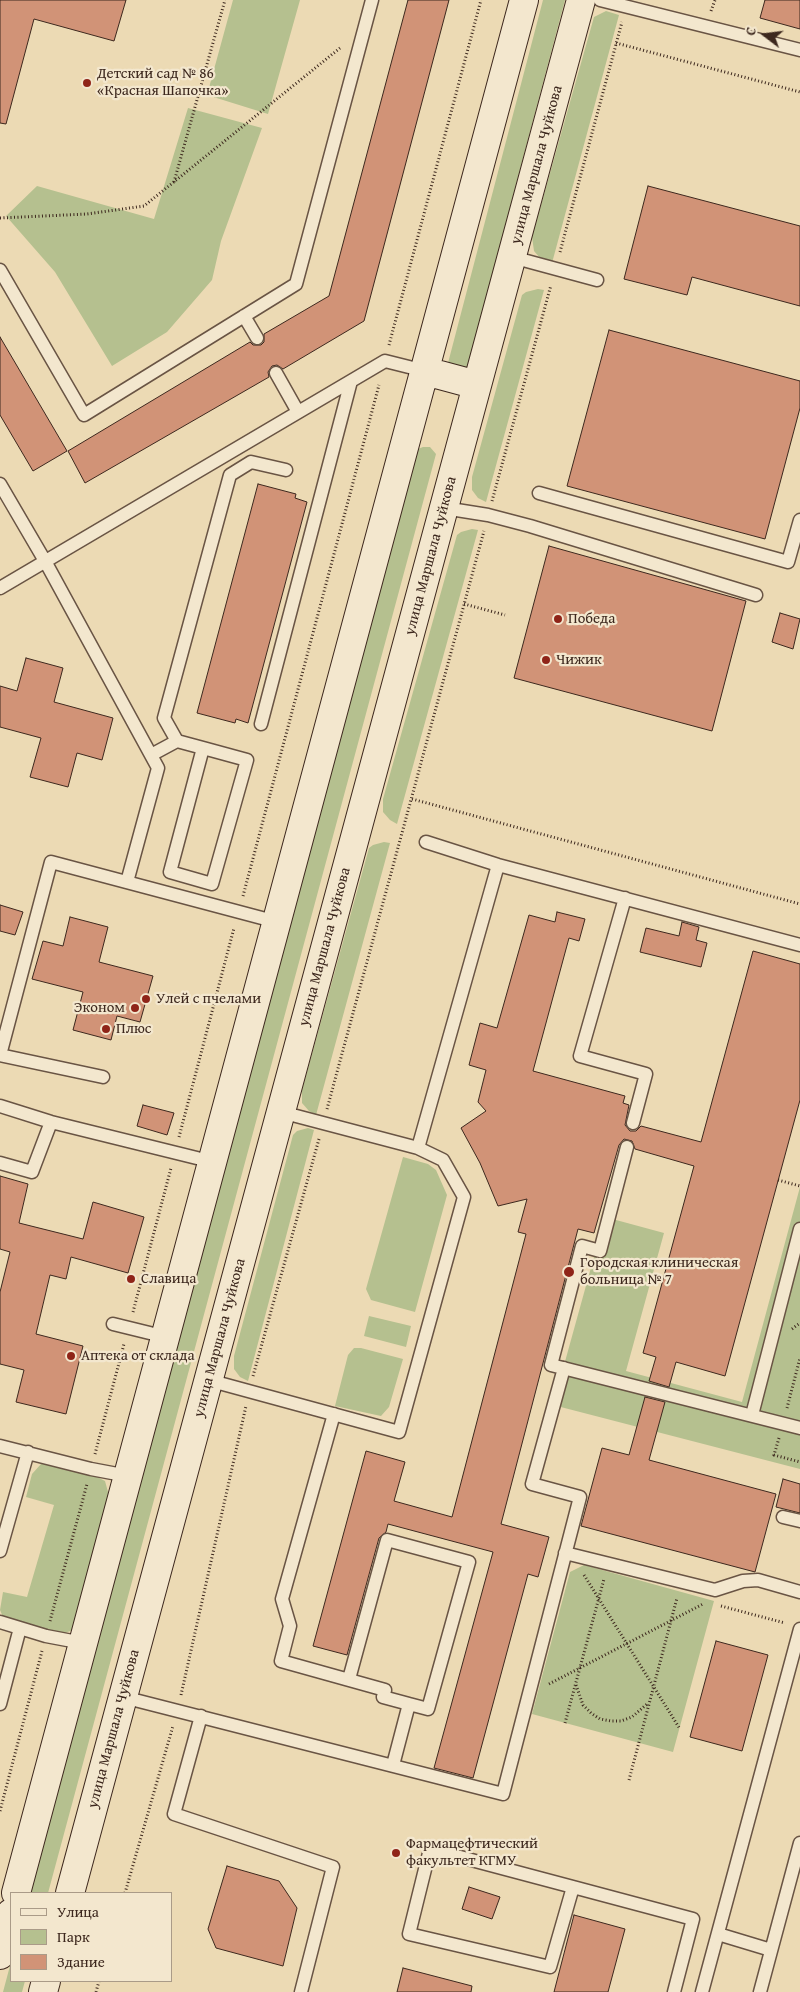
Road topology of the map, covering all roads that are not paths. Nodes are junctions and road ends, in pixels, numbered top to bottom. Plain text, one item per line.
1 (372, 0) edge
2 (524, 0) edge
3 (581, 0) edge
4 (600, 0) edge
5 (800, 50) edge
6 (512, 257) junction
7 (0, 270) edge
8 (596, 280) dead end
9 (244, 316) junction
10 (257, 338) dead end
11 (425, 371) junction
12 (276, 372) dead end
13 (351, 380) junction
14 (477, 386) junction
15 (298, 412) junction
16 (286, 470) dead end
17 (0, 484) edge
18 (539, 493) dead end
19 (444, 508) junction
20 (800, 520) edge
21 (45, 561) junction
22 (0, 588) edge
23 (756, 595) dead end
24 (261, 724) dead end
25 (177, 741) junction
26 (203, 748) junction
27 (151, 756) junction
28 (426, 842) dead end
29 (498, 865) junction
30 (127, 882) junction
31 (625, 898) junction
32 (277, 922) junction
33 (800, 945) edge
34 (0, 1055) edge
35 (104, 1077) dead end
36 (0, 1106) edge
37 (281, 1112) junction
38 (51, 1122) junction
39 (633, 1124) dead end
40 (627, 1147) dead end
41 (418, 1148) junction
42 (213, 1162) junction
43 (0, 1163) edge
44 (800, 1229) edge
45 (113, 1324) dead end
46 (166, 1337) junction
47 (564, 1368) junction
48 (208, 1380) junction
49 (334, 1414) junction
50 (752, 1415) junction
51 (800, 1428) edge
52 (0, 1446) edge
53 (28, 1452) junction
54 (128, 1476) junction
55 (783, 1517) dead end
56 (800, 1521) edge
57 (0, 1551) edge
58 (566, 1553) junction
59 (800, 1592) edge
60 (0, 1622) edge
61 (20, 1628) junction
62 (800, 1629) edge
63 (83, 1643) junction
64 (349, 1679) junction
65 (123, 1697) junction
66 (0, 1704) edge
67 (409, 1704) junction
68 (201, 1716) junction
69 (393, 1765) junction
70 (800, 1843) edge
71 (573, 1887) junction
72 (16, 1892) edge
73 (70, 1892) edge
74 (10, 1917) edge
75 (718, 1934) junction
76 (771, 1950) junction
77 (0, 1955) edge
78 (301, 1992) edge
79 (674, 1992) edge
80 (702, 1992) edge
81 (760, 1992) edge

1 - 9 lane
2 - 11 main road
3 - 6 main road, улица Маршала Чуйкова
4 - 5 lane
6 - 8 lane
6 - 14 main road, улица Маршала Чуйкова
7 - 9 lane
9 - 10 lane
11 - 13 lane
11 - 14 main road
11 - 32 main road
12 - 15 lane
13 - 15 lane
13 - 24 lane
14 - 19 main road, улица Маршала Чуйкова
15 - 21 lane
16 - 25 lane
17 - 21 lane
18 - 20 lane
19 - 23 lane
19 - 37 main road, улица Маршала Чуйкова
21 - 22 lane
21 - 27 lane
25 - 26 lane
25 - 27 lane
26 - 26 lane
27 - 30 lane
28 - 29 lane
29 - 31 lane
29 - 41 lane
30 - 32 lane
30 - 34 lane
31 - 33 lane
31 - 39 lane
32 - 42 main road
34 - 35 lane
36 - 38 lane
37 - 41 lane
37 - 48 main road, улица Маршала Чуйкова
38 - 42 lane
38 - 43 lane
40 - 47 lane
41 - 49 lane
42 - 46 main road
44 - 50 lane
45 - 46 lane
46 - 54 main road
47 - 50 lane
47 - 58 lane
48 - 49 lane
48 - 65 main road, улица Маршала Чуйкова
49 - 64 lane
50 - 51 lane
52 - 53 lane
53 - 54 lane
53 - 57 lane
54 - 63 main road
55 - 56 lane
58 - 59 lane
58 - 69 lane
60 - 61 lane
61 - 63 lane
61 - 66 lane
62 - 75 lane
63 - 72 main road
64 - 67 lane
64 - 67 lane
65 - 68 lane
65 - 73 main road, улица Маршала Чуйкова
67 - 69 lane
68 - 69 lane
68 - 78 lane
70 - 76 lane
71 - 71 lane
71 - 79 lane
74 - 77 main road
75 - 76 lane
75 - 80 lane
76 - 81 lane

